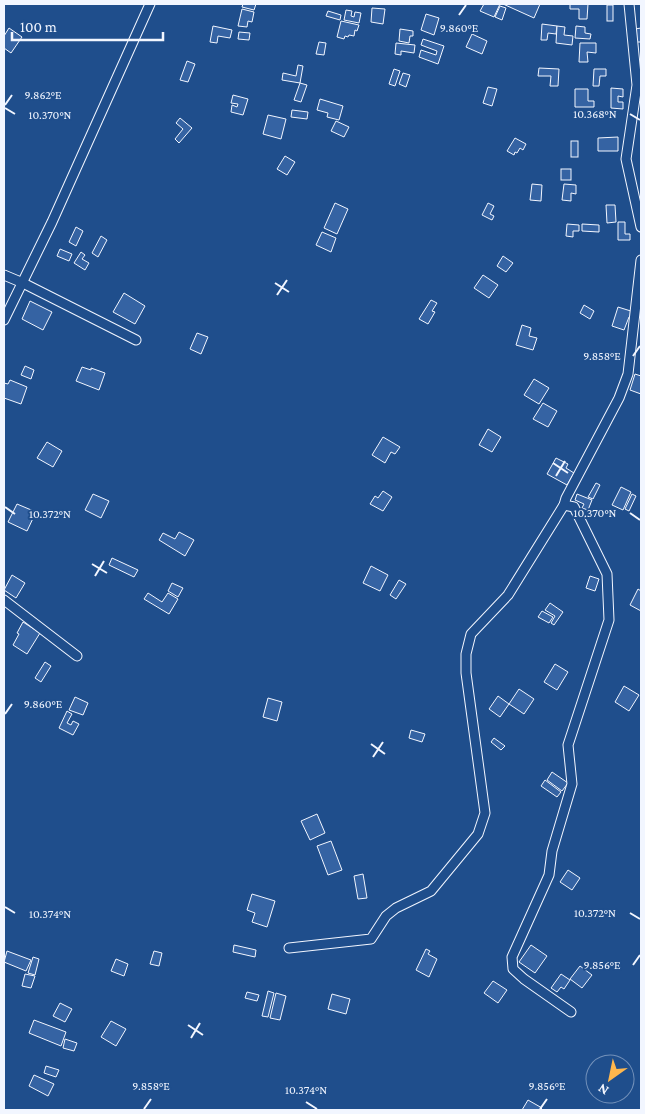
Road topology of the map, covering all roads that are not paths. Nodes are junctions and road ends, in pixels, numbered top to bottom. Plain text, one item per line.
1 (150, 4) edge
2 (629, 4) edge
3 (641, 227) edge
4 (641, 260) edge
5 (4, 275) edge
6 (23, 283) junction
7 (4, 320) edge
8 (136, 340) dead end
9 (564, 505) junction
10 (4, 600) edge
11 (77, 656) dead end
12 (289, 948) dead end
13 (571, 1012) dead end

1 - 6 street
2 - 3 street
4 - 9 street
5 - 6 street
6 - 7 street
6 - 8 street
9 - 12 street
9 - 13 street
10 - 11 street

